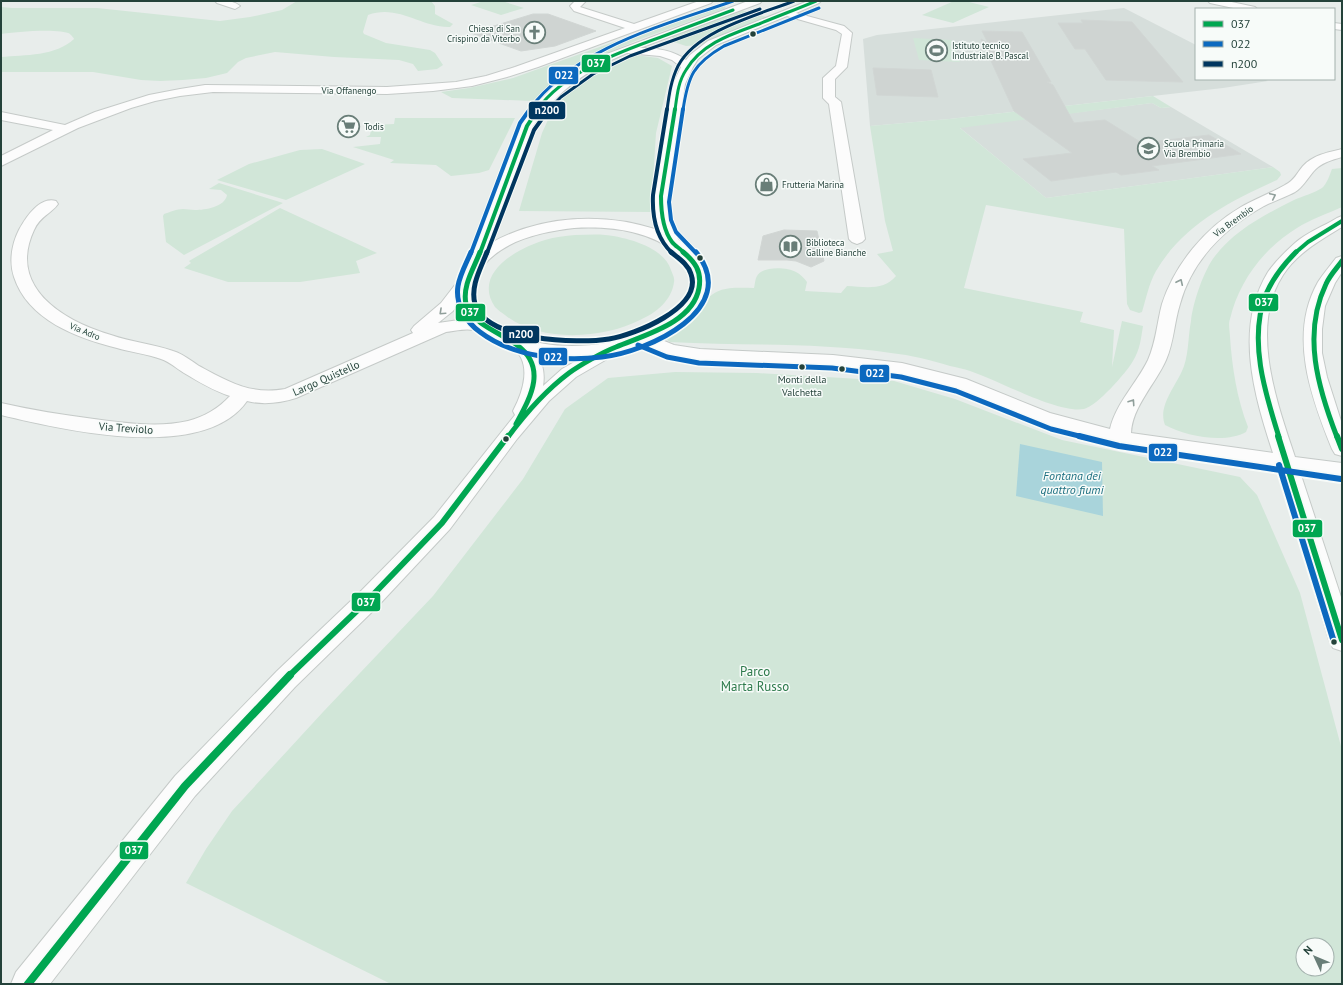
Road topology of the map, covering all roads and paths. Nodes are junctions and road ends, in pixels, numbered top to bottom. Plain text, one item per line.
1 (220, 1) edge
2 (581, 1) edge
3 (757, 1) edge
4 (1213, 1) edge
5 (811, 2) edge
6 (703, 3) edge
7 (235, 6) dead end
8 (736, 8) junction
9 (1247, 8) edge
10 (786, 13) junction
11 (635, 28) junction
12 (658, 38) junction
13 (706, 47) junction
14 (621, 51) junction
15 (687, 67) junction
16 (1, 116) edge
17 (68, 129) junction
18 (1340, 154) edge
19 (1, 162) edge
20 (51, 204) dead end
21 (1342, 221) edge
22 (858, 239) dead end
23 (672, 242) junction
24 (1342, 261) edge
25 (475, 265) junction
26 (466, 282) junction
27 (483, 326) junction
28 (641, 338) junction
29 (515, 342) junction
30 (615, 347) junction
31 (386, 352) junction
32 (241, 395) junction
33 (1, 409) edge
34 (510, 434) junction
35 (1120, 438) junction
36 (1342, 449) edge
37 (1287, 463) junction
38 (1342, 471) edge
39 (1342, 640) edge
40 (28, 984) edge

1 - 7 street
2 - 11 street
3 - 8 street
4 - 9 street
5 - 10 street
6 - 8 street, Via Offanengo
6 - 11 street, Via Offanengo
8 - 12 street
10 - 13 street
10 - 22 street
11 - 17 street, Via Offanengo
12 - 13 street
12 - 14 street
13 - 15 street
14 - 15 street
14 - 25 street
15 - 23 street
16 - 17 street
17 - 19 street, Via Offanengo
35 -> 18 street, Via Brembio
20 - 32 street, Via Adro
21 - 37 street
23 - 25 street
23 - 28 street
24 - 36 street
25 - 26 street, Largo Quistello
26 - 27 street
26 -> 31 street, Largo Quistello
27 - 29 street
27 - 31 street, Largo Quistello
28 - 30 street
28 - 35 street
29 - 30 street
29 - 34 street
30 - 34 street
31 - 32 street, Largo Quistello
32 - 33 street, Via Treviolo
34 - 40 street
35 - 37 street
37 - 38 street
37 - 39 street

